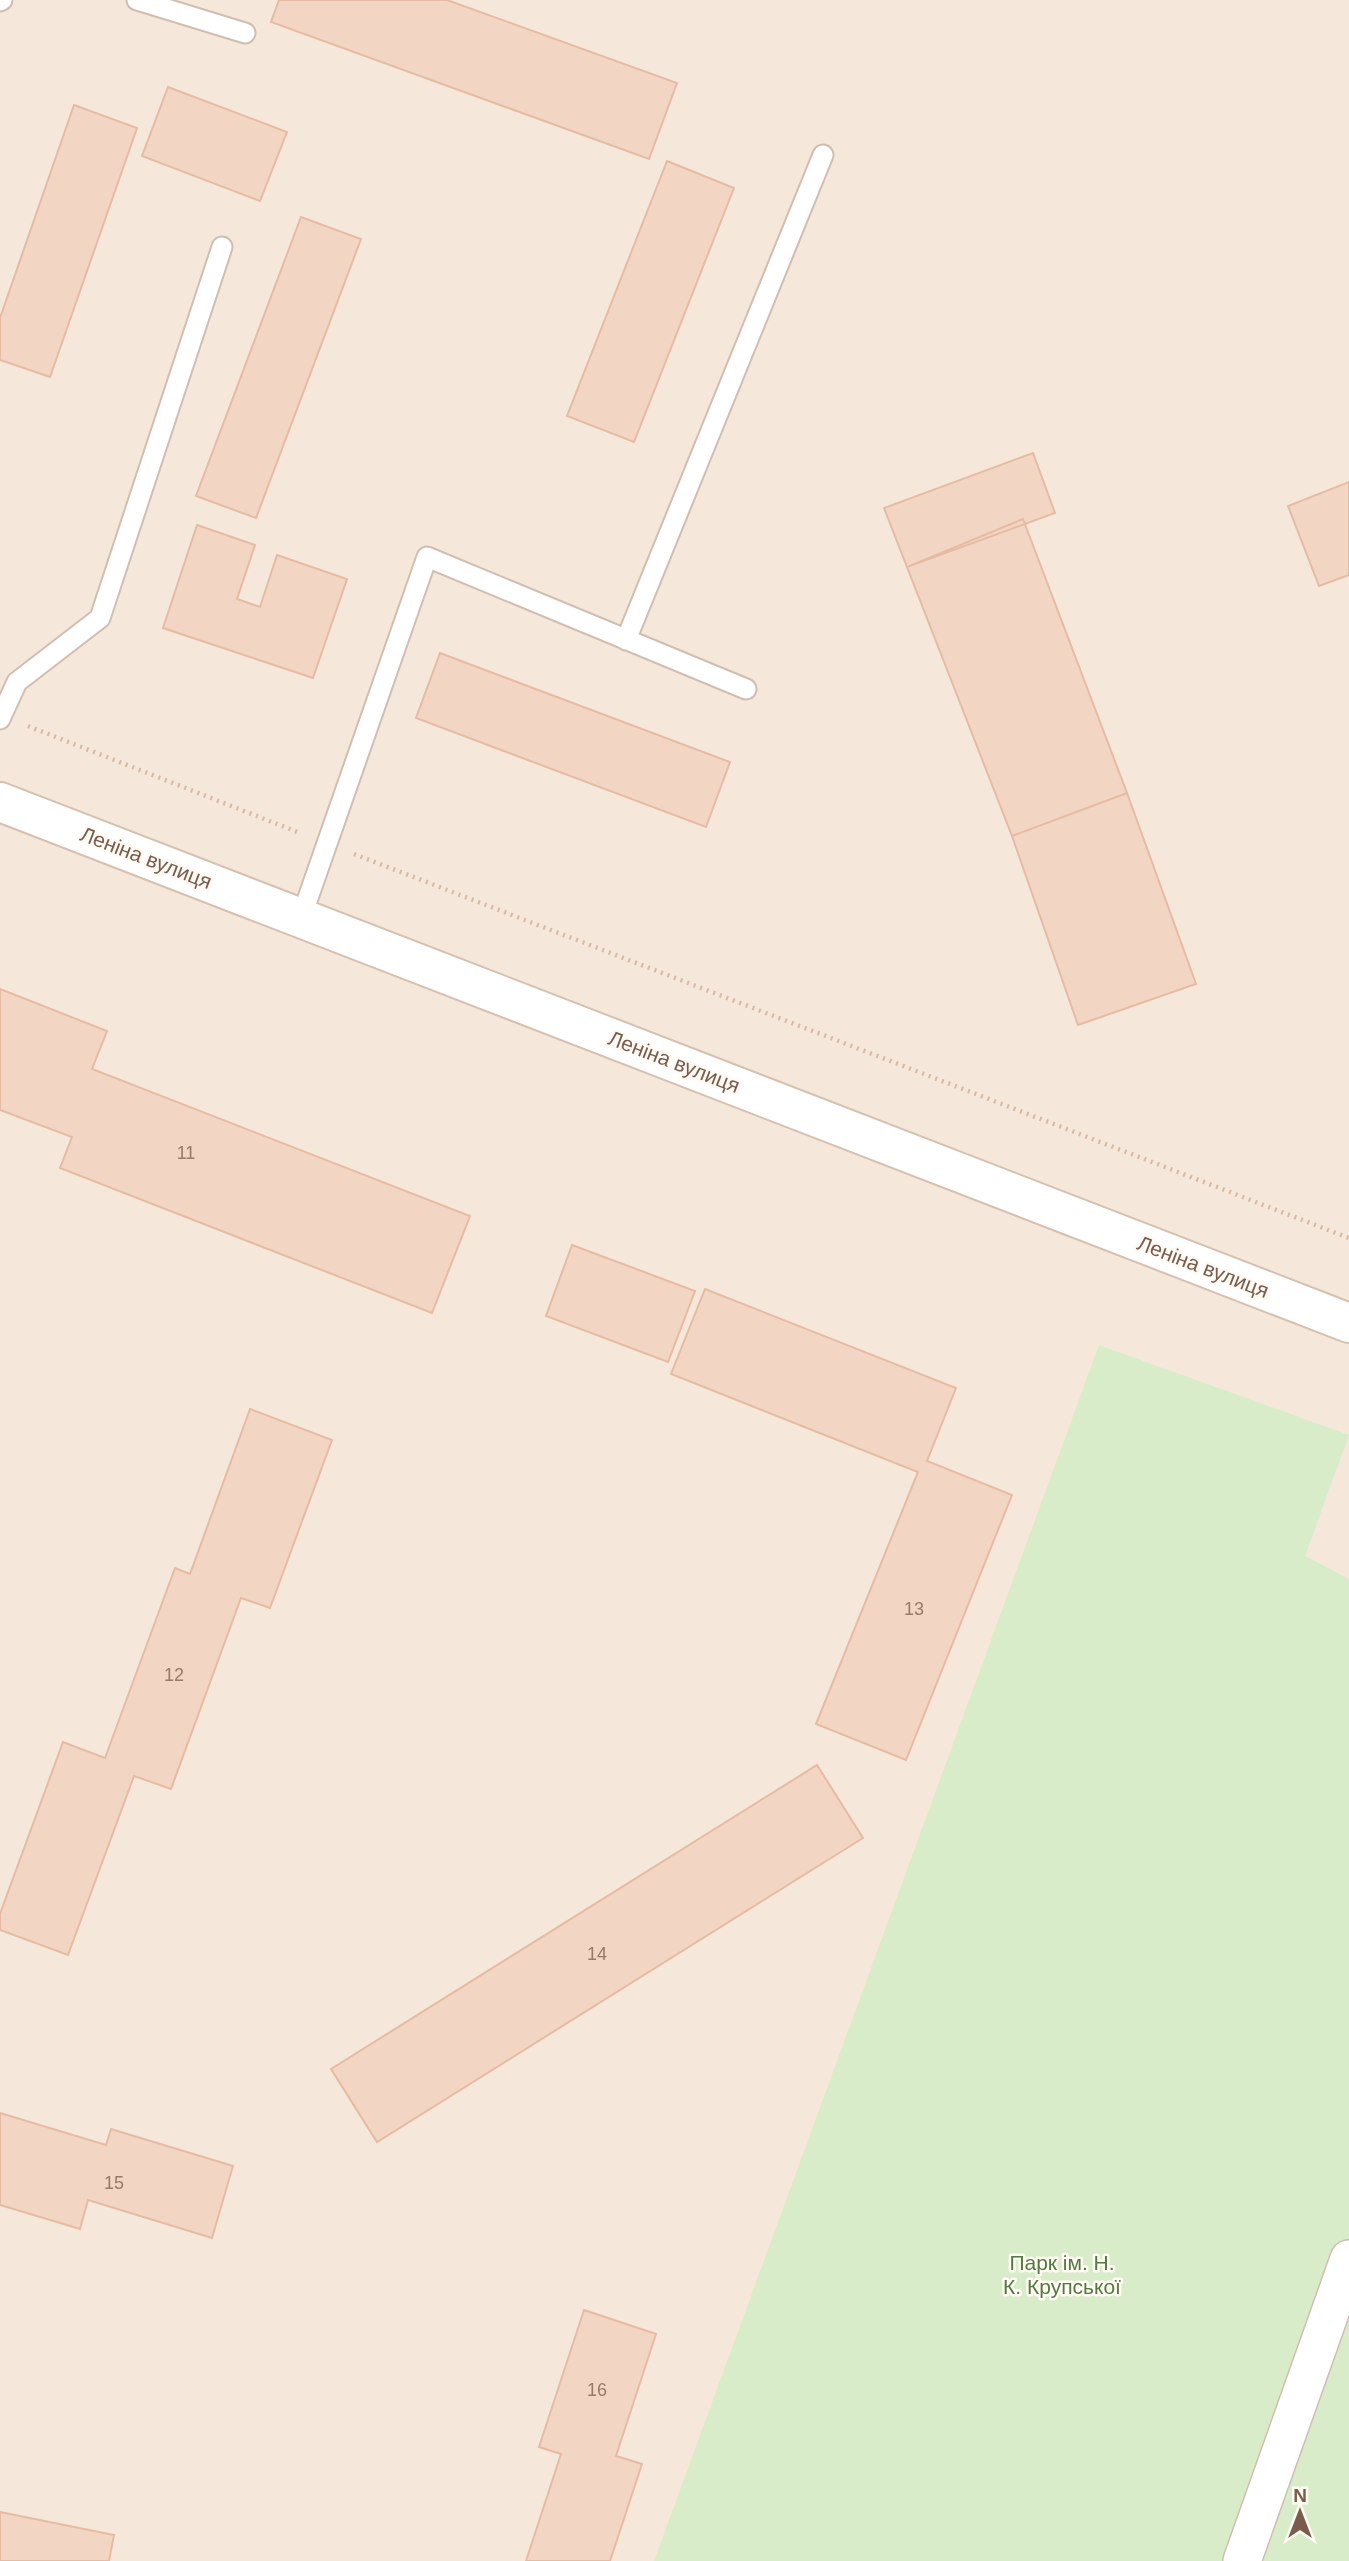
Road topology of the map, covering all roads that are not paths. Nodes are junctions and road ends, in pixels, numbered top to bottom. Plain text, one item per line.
1 (137, 0) edge
2 (245, 33) dead end
3 (823, 155) dead end
4 (222, 247) dead end
5 (626, 639) junction
6 (746, 690) dead end
7 (1, 717) edge
8 (0, 802) edge
9 (301, 918) junction
10 (1349, 1323) edge
11 (1349, 2259) edge
12 (1242, 2561) edge

1 - 2 lane
3 - 5 lane
4 - 7 lane
5 - 6 lane
5 - 9 lane
8 - 9 street, Леніна вулиця
9 - 10 street, Леніна вулиця
11 - 12 street

